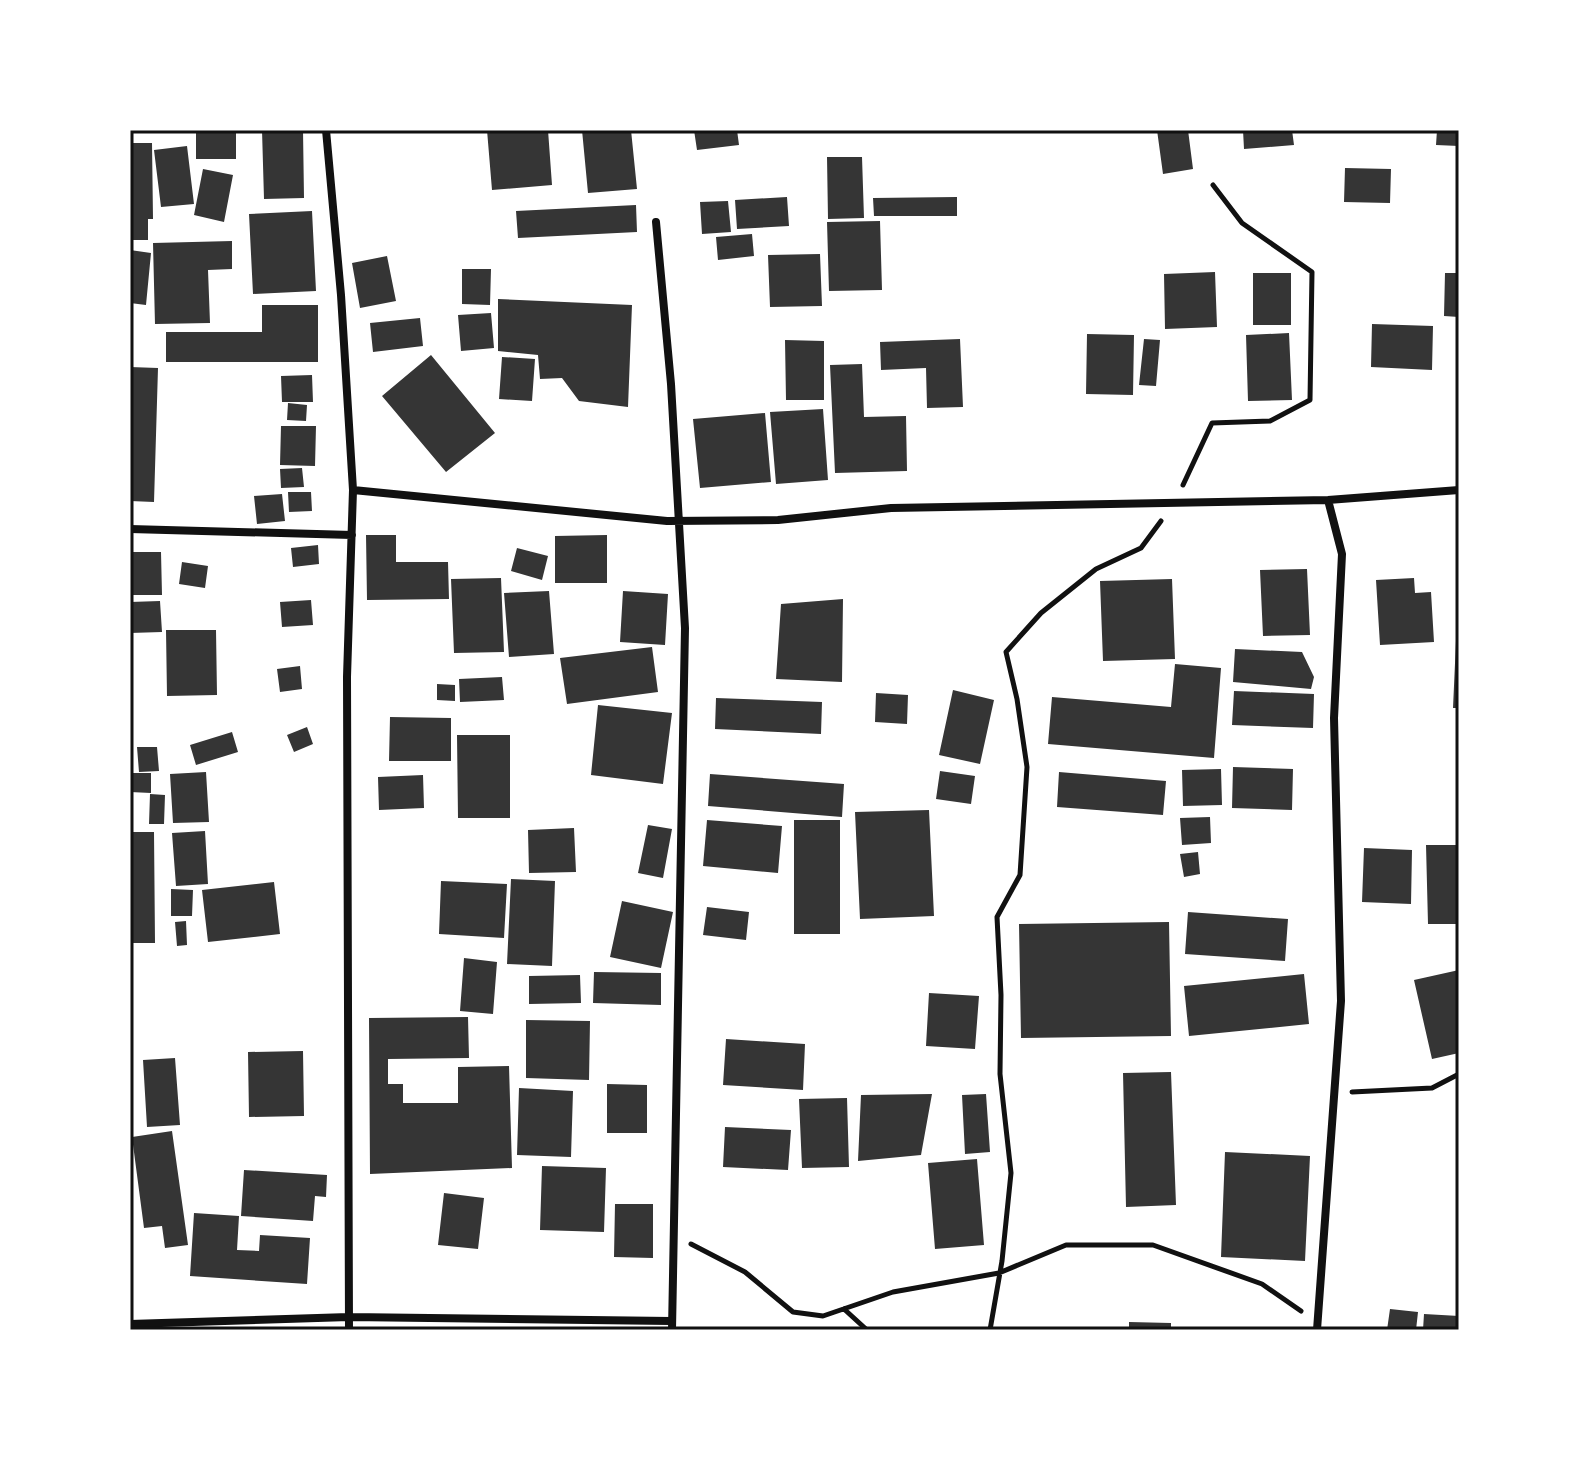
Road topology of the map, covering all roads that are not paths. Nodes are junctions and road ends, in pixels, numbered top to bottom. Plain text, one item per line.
1 (326, 130) edge
2 (656, 222) dead end
3 (353, 490) junction
4 (1459, 490) edge
5 (1328, 500) junction
6 (679, 521) junction
7 (130, 529) edge
8 (352, 535) junction
9 (349, 1317) junction
10 (130, 1324) edge
11 (672, 1325) edge
12 (1317, 1326) edge
13 (349, 1330) edge

1 - 3 street
2 - 6 street
3 - 6 street
3 - 8 street
4 - 5 street
5 - 6 street
5 - 12 street
6 - 11 street
7 - 8 street
8 - 9 street
9 - 10 street
9 - 11 street
9 - 13 street

